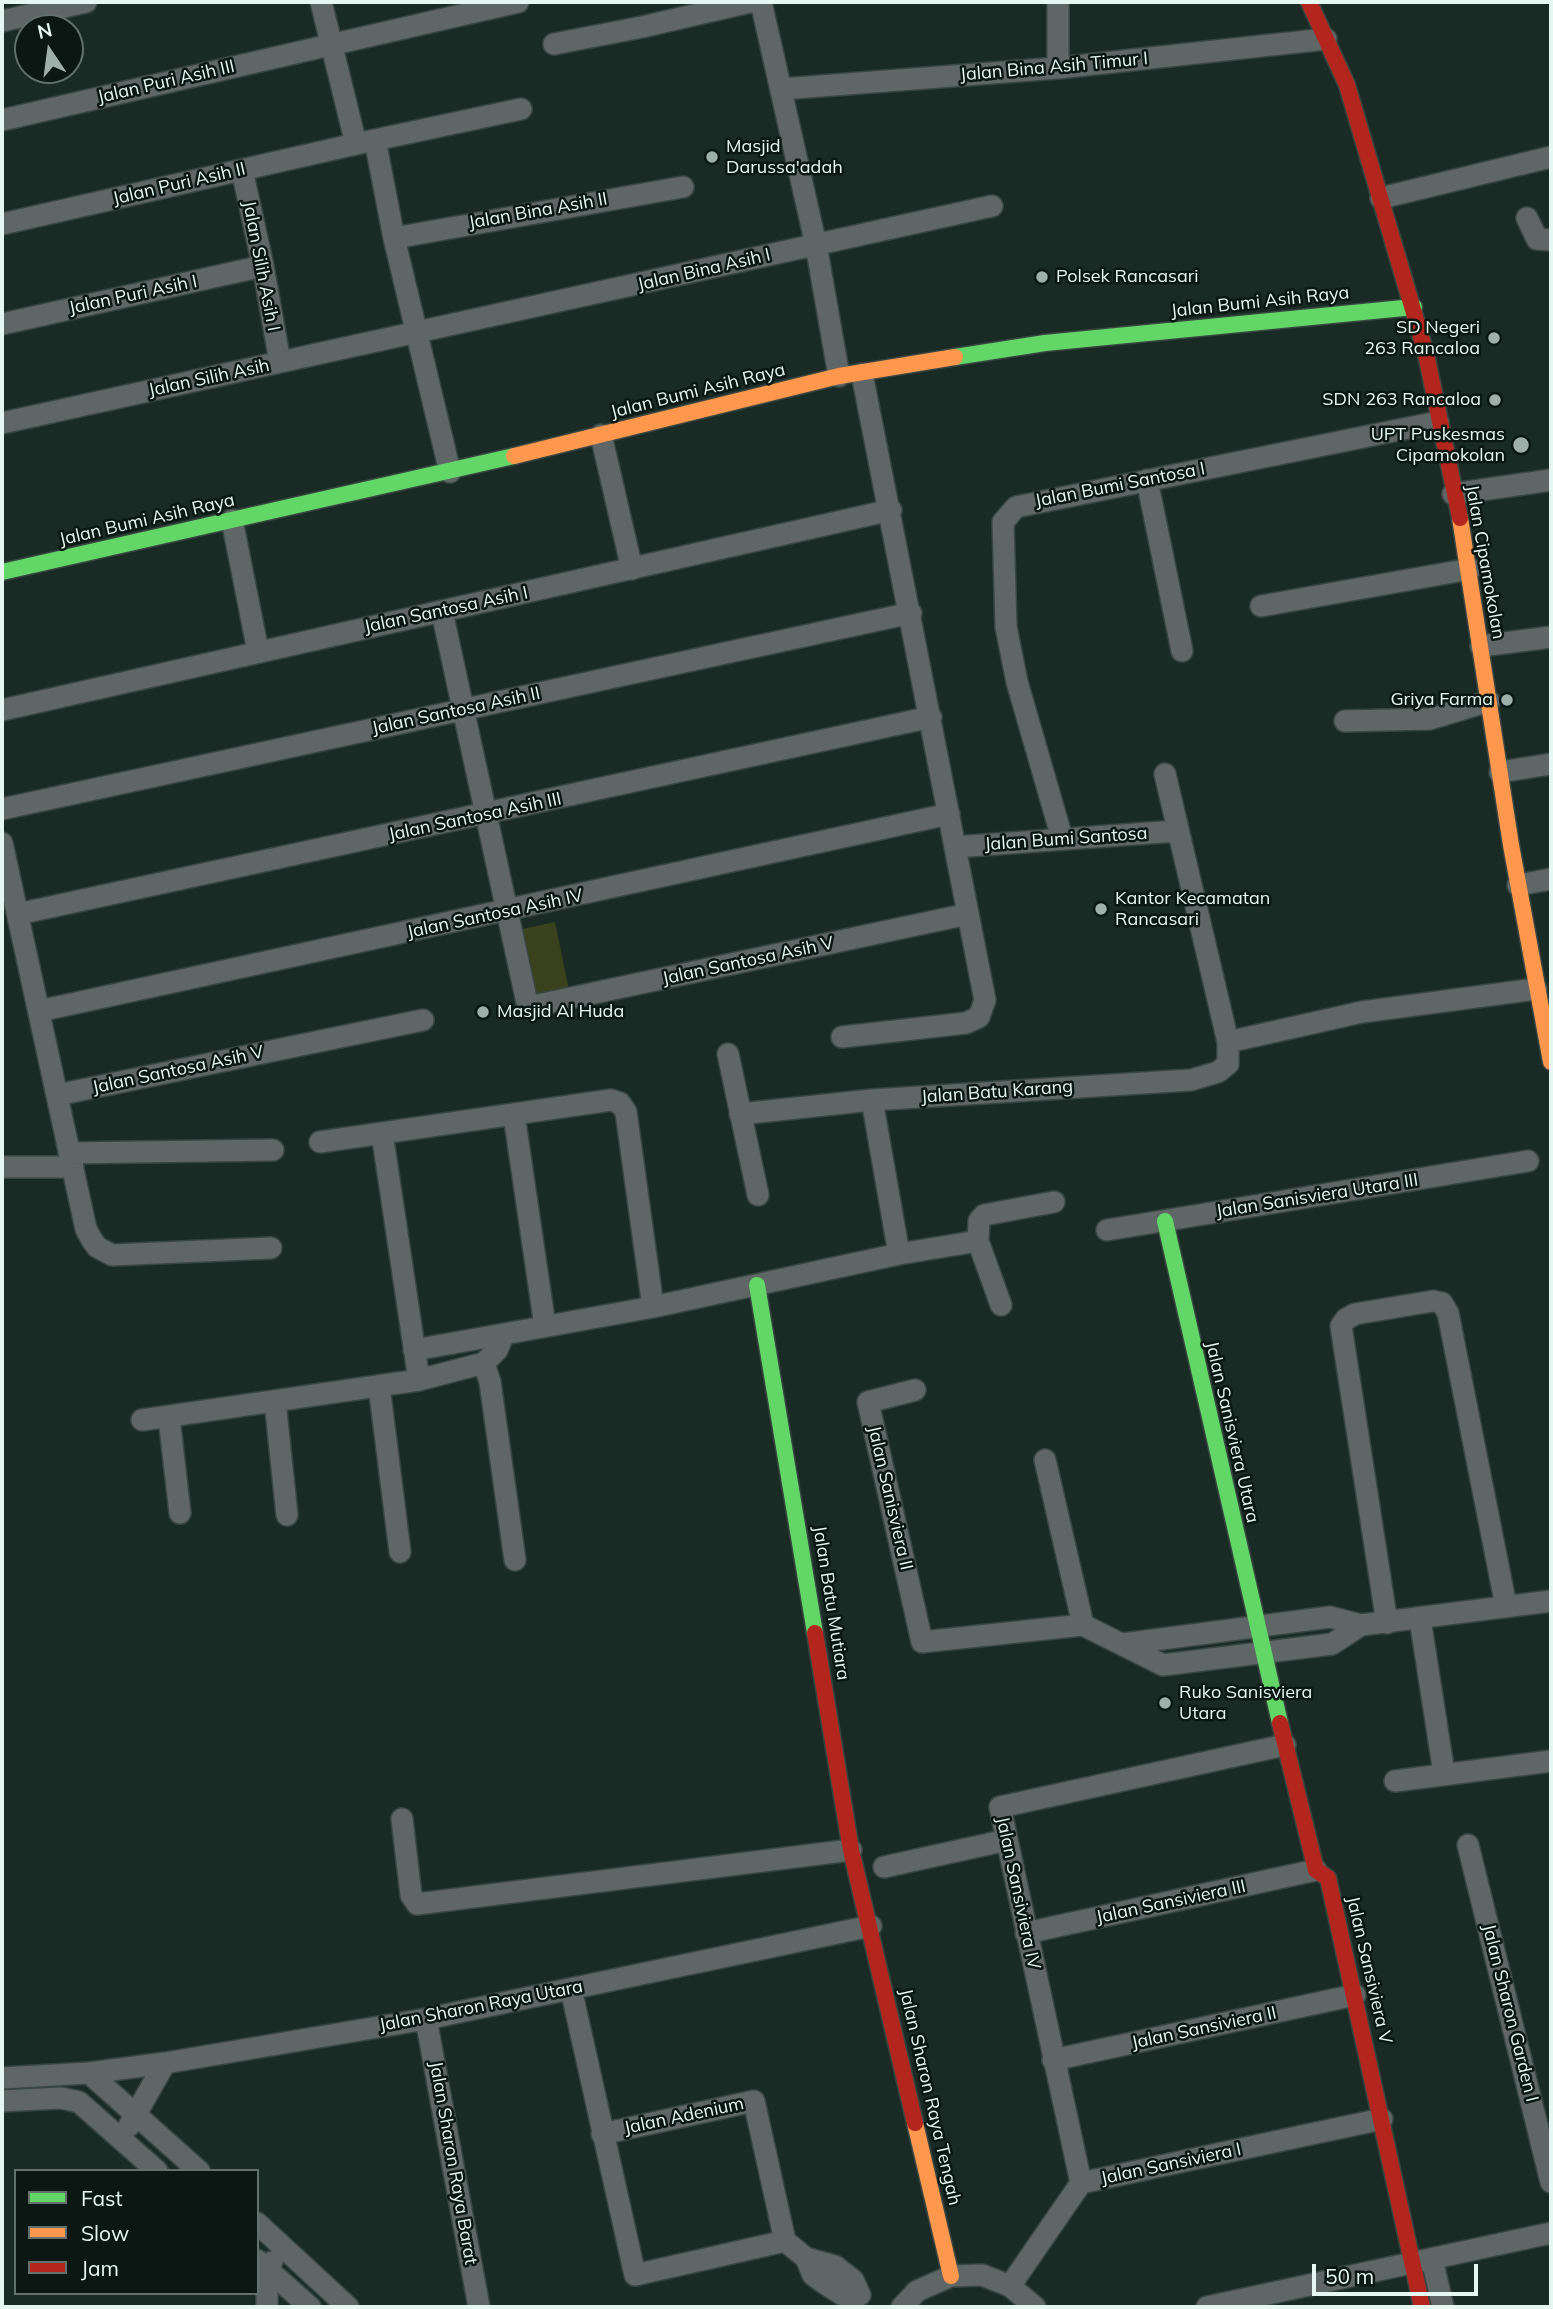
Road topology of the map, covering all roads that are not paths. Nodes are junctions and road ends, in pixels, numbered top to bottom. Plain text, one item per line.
1 (86, 2) edge
2 (321, 2) edge
3 (518, 2) edge
4 (750, 2) edge
5 (761, 2) edge
6 (1058, 2) edge
7 (1309, 2) edge
8 (10, 13) edge
9 (1326, 39) junction
10 (331, 44) junction
11 (554, 44) dead end
12 (1058, 68) junction
13 (781, 89) junction
14 (521, 108) dead end
15 (2, 120) edge
16 (366, 142) junction
17 (1551, 157) edge
18 (242, 170) junction
19 (682, 187) dead end
20 (1381, 198) junction
21 (992, 206) dead end
22 (1527, 218) dead end
23 (2, 224) edge
24 (394, 238) junction
25 (1551, 240) edge
26 (816, 245) junction
27 (263, 267) junction
28 (1414, 307) junction
29 (2, 324) edge
30 (416, 333) junction
31 (280, 362) junction
32 (862, 374) junction
33 (839, 376) junction
34 (1438, 422) junction
35 (2, 424) edge
36 (601, 435) junction
37 (450, 472) junction
38 (1147, 480) junction
39 (1551, 480) edge
40 (1453, 494) junction
41 (891, 510) junction
42 (232, 520) junction
43 (632, 569) junction
44 (1469, 569) junction
45 (2, 572) edge
46 (1261, 606) dead end
47 (442, 612) junction
48 (911, 613) junction
49 (1551, 637) edge
50 (1481, 646) junction
51 (258, 651) junction
52 (1182, 651) dead end
53 (1489, 701) junction
54 (465, 709) junction
55 (2, 710) edge
56 (931, 717) junction
57 (1345, 721) dead end
58 (1551, 764) edge
59 (1500, 772) junction
60 (1165, 774) dead end
61 (2, 809) edge
62 (488, 814) junction
63 (949, 814) junction
64 (1177, 831) junction
65 (1062, 838) junction
66 (2, 842) edge
67 (955, 847) junction
68 (1551, 879) edge
69 (1518, 885) junction
70 (508, 912) junction
71 (18, 914) junction
72 (968, 914) junction
73 (1536, 989) junction
74 (39, 1011) junction
75 (423, 1020) dead end
76 (842, 1037) dead end
77 (1228, 1042) junction
78 (728, 1054) dead end
79 (1551, 1062) edge
80 (57, 1095) junction
81 (872, 1100) junction
82 (740, 1114) junction
83 (513, 1115) junction
84 (382, 1133) junction
85 (320, 1142) dead end
86 (273, 1150) dead end
87 (71, 1160) junction
88 (1528, 1161) dead end
89 (2, 1167) edge
90 (758, 1195) dead end
91 (1054, 1202) dead end
92 (1165, 1221) junction
93 (1107, 1230) dead end
94 (978, 1241) junction
95 (271, 1248) dead end
96 (899, 1254) junction
97 (757, 1285) junction
98 (1001, 1305) dead end
99 (653, 1307) junction
100 (545, 1326) junction
101 (503, 1334) junction
102 (414, 1350) junction
103 (484, 1363) junction
104 (419, 1381) junction
105 (379, 1386) junction
106 (915, 1390) dead end
107 (275, 1401) junction
108 (169, 1418) junction
109 (142, 1420) dead end
110 (1045, 1460) dead end
111 (180, 1513) dead end
112 (287, 1515) dead end
113 (400, 1552) dead end
114 (515, 1560) dead end
115 (1551, 1601) edge
116 (1506, 1606) junction
117 (1420, 1619) junction
118 (1387, 1623) junction
119 (1083, 1625) junction
120 (1361, 1625) junction
121 (1256, 1628) junction
122 (1123, 1644) junction
123 (1262, 1652) junction
124 (1285, 1745) junction
125 (1551, 1762) edge
126 (1444, 1773) junction
127 (1395, 1781) dead end
128 (402, 1819) dead end
129 (1007, 1840) junction
130 (1468, 1845) dead end
131 (851, 1850) junction
132 (884, 1867) dead end
133 (1316, 1870) junction
134 (871, 1926) junction
135 (1026, 1933) junction
136 (570, 1989) junction
137 (1355, 1995) junction
138 (426, 2019) junction
139 (1053, 2060) junction
140 (165, 2063) junction
141 (89, 2073) junction
142 (2, 2078) edge
143 (2, 2101) edge
144 (135, 2113) junction
145 (1382, 2119) junction
146 (602, 2134) junction
147 (1546, 2140) edge
148 (124, 2141) junction
149 (155, 2169) edge
150 (197, 2169) edge
151 (1551, 2182) edge
152 (1081, 2183) junction
153 (259, 2225) edge
154 (1551, 2233) edge
155 (785, 2242) junction
156 (286, 2248) junction
157 (1422, 2261) junction
158 (262, 2264) edge
159 (951, 2276) junction
160 (1010, 2286) junction
161 (869, 2301) edge
162 (267, 2307) edge
163 (310, 2307) edge
164 (348, 2307) edge
165 (479, 2307) edge
166 (902, 2307) edge
167 (1035, 2307) edge
168 (1207, 2307) edge
169 (1422, 2307) edge
170 (1443, 2307) edge

1 - 8 street
2 - 10 street
3 - 10 street, Jalan Puri Asih III
4 - 11 street
5 - 13 street
6 - 12 street
7 - 9 street, Jalan Cipamokolan
9 - 12 street, Jalan Bina Asih Timur I
9 - 20 street, Jalan Cipamokolan
10 - 15 street, Jalan Puri Asih III
10 - 16 street
12 - 13 street, Jalan Bina Asih Timur I
13 - 26 street
14 - 16 street, Jalan Puri Asih II
16 - 18 street, Jalan Puri Asih II
16 - 24 street
17 - 20 street
18 - 23 street, Jalan Puri Asih II
18 - 27 street, Jalan Silih Asih I
19 - 24 street, Jalan Bina Asih II
20 - 28 street, Jalan Cipamokolan
21 - 26 street, Jalan Bina Asih I
22 - 25 street
24 - 30 street
26 - 30 street, Jalan Bina Asih I
26 - 33 street
27 - 29 street, Jalan Puri Asih I
27 - 31 street, Jalan Silih Asih I
28 - 32 street, Jalan Bumi Asih Raya
28 - 34 street, Jalan Cipamokolan
30 - 31 street, Jalan Silih Asih
30 - 37 street
31 - 35 street, Jalan Silih Asih
32 - 33 street, Jalan Bumi Asih Raya
32 - 41 street
33 - 36 street, Jalan Bumi Asih Raya
34 - 38 street, Jalan Bumi Santosa I
34 - 40 street, Jalan Cipamokolan
36 - 37 street, Jalan Bumi Asih Raya
36 - 43 street
37 - 42 street, Jalan Bumi Asih Raya
38 - 52 street
38 - 65 street, Jalan Bumi Santosa I
39 - 40 street
40 - 44 street, Jalan Cipamokolan
41 - 43 street, Jalan Santosa Asih I
41 - 48 street
42 - 45 street, Jalan Bumi Asih Raya
42 - 51 street
43 - 47 street, Jalan Santosa Asih I
44 - 46 street
44 - 50 street, Jalan Cipamokolan
47 - 51 street, Jalan Santosa Asih I
47 - 54 street
48 - 54 street, Jalan Santosa Asih II
48 - 56 street
49 - 50 street
50 - 53 street, Jalan Cipamokolan
51 - 55 street, Jalan Santosa Asih I
53 - 57 street
53 - 59 street, Jalan Cipamokolan
54 - 61 street, Jalan Santosa Asih II
54 - 62 street
56 - 62 street, Jalan Santosa Asih III
56 - 63 street
58 - 59 street
59 - 69 street, Jalan Cipamokolan
60 - 64 street
62 - 70 street
62 - 71 street, Jalan Santosa Asih III
63 - 67 street
63 - 70 street, Jalan Santosa Asih IV
64 - 65 street, Jalan Bumi Santosa
64 - 77 street
65 - 67 street, Jalan Bumi Santosa
66 - 71 street
67 - 72 street
68 - 69 street
69 - 73 street, Jalan Cipamokolan
70 - 72 street, Jalan Santosa Asih V
70 - 74 street, Jalan Santosa Asih IV
71 - 74 street
72 - 76 street
73 - 77 street
73 - 79 street, Jalan Cipamokolan
74 - 80 street
75 - 80 street, Jalan Santosa Asih V
77 - 81 street, Jalan Batu Karang
78 - 82 street
80 - 87 street
81 - 82 street, Jalan Batu Karang
81 - 96 street
82 - 90 street
83 - 84 street
83 - 99 street
83 - 100 street
84 - 85 street
84 - 102 street
86 - 87 street
87 - 89 street
87 - 95 street
88 - 92 street, Jalan Sanisviera Utara III
91 - 94 street
92 - 93 street, Jalan Sanisviera Utara III
92 - 121 street, Jalan Sanisviera Utara
94 - 96 street
94 - 98 street
96 - 97 street
97 - 99 street
97 - 131 street, Jalan Batu Mutiara
99 - 100 street
100 - 101 street
101 - 102 street
101 - 103 street
102 - 104 street
103 - 104 street
103 - 114 street
104 - 105 street
105 - 107 street
105 - 113 street
106 - 119 street, Jalan Sanisviera II
107 - 108 street
107 - 112 street
108 - 109 street
108 - 111 street
110 - 119 street
115 - 116 street
116 - 117 street
116 - 118 street
117 - 118 street
117 - 126 street
118 - 120 street
119 - 122 street
120 - 121 street
120 - 123 street
121 - 122 street
121 - 123 street, Jalan Sanisviera Utara
122 - 123 street
123 - 124 street, Jalan Sansiviera V
124 - 129 street, Jalan Sansiviera IV
124 - 133 street, Jalan Sansiviera V
125 - 126 street
126 - 127 street
128 - 131 street
129 - 132 street
129 - 135 street, Jalan Sansiviera IV
130 - 147 street, Jalan Sharon Garden I
131 - 134 street, Jalan Batu Mutiara
133 - 135 street, Jalan Sansiviera III
133 - 137 street, Jalan Sansiviera V
134 - 136 street, Jalan Sharon Raya Utara
134 - 159 street, Jalan Sharon Raya Tengah
135 - 139 street, Jalan Sansiviera IV
136 - 138 street, Jalan Sharon Raya Utara
136 - 146 street
137 - 139 street, Jalan Sansiviera II
137 - 145 street, Jalan Sansiviera V
138 - 140 street, Jalan Sharon Raya Utara
138 - 165 street, Jalan Sharon Raya Barat
139 - 152 street, Jalan Sansiviera IV
140 - 141 street, Jalan Sharon Raya Utara
140 - 144 street
141 - 142 street, Jalan Sharon Raya Utara
141 - 144 street
143 - 148 street
144 - 148 street
144 - 150 street
145 - 152 street, Jalan Sansiviera I
145 - 157 street, Jalan Sansiviera V
146 - 155 street, Jalan Adenium
146 - 155 street, Jalan Adenium
147 - 151 street, Jalan Sharon Garden I
148 - 149 street
152 - 160 street, Jalan Sansiviera I
153 - 156 street
154 - 157 street
155 - 161 street
156 - 158 street
156 - 164 street
157 - 168 street
157 - 169 street, Jalan Sansiviera V
157 - 170 street
158 - 162 street
158 - 163 street
159 - 160 street
159 - 166 street
160 - 167 street

